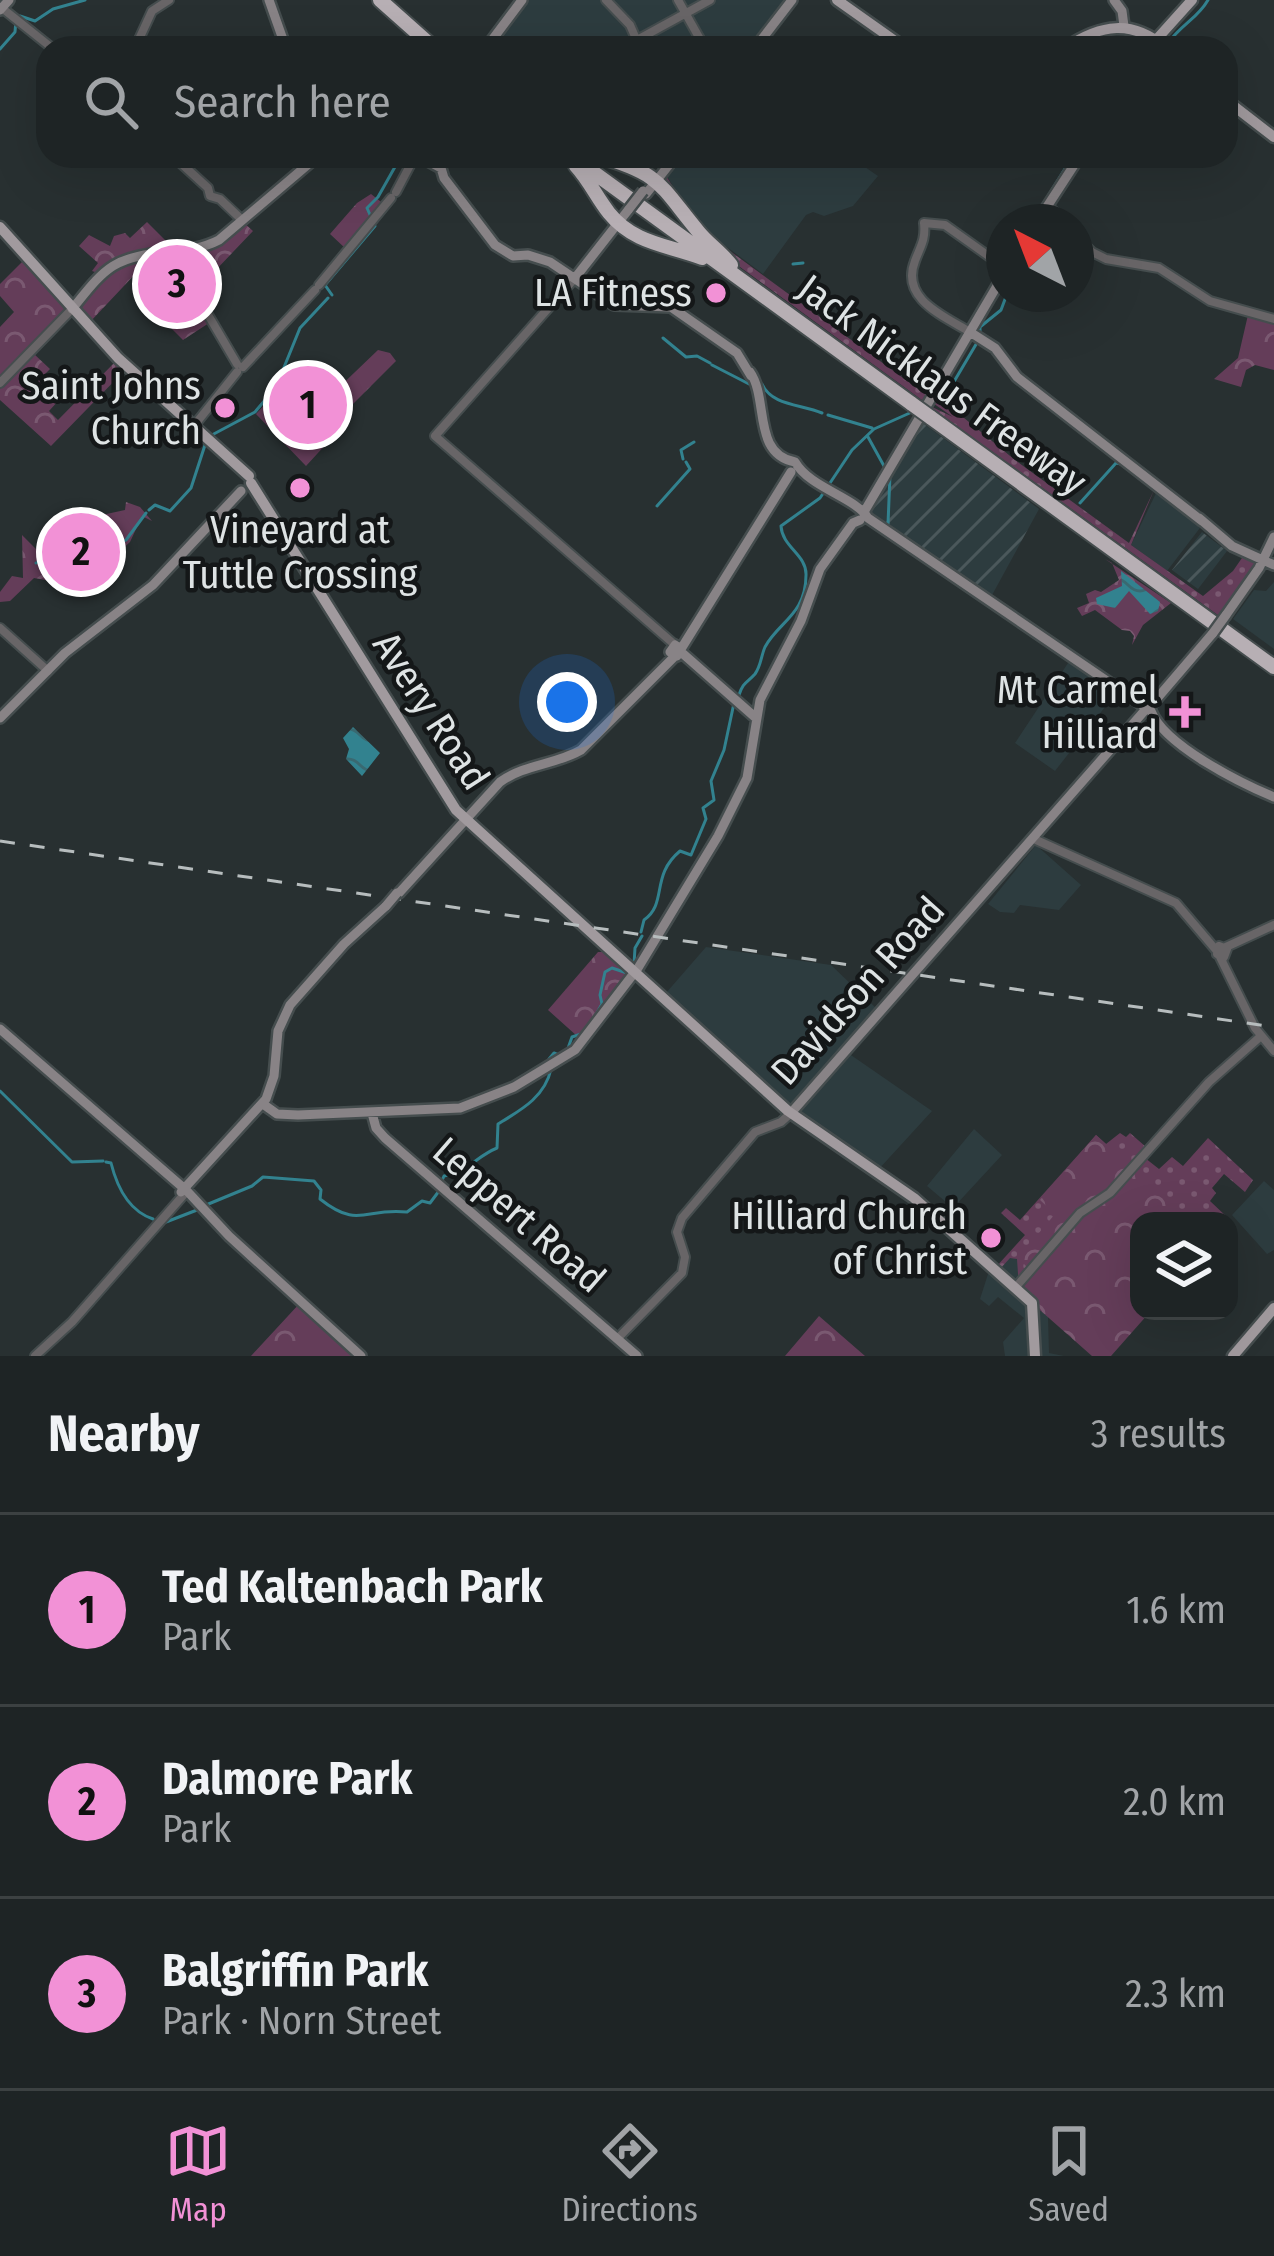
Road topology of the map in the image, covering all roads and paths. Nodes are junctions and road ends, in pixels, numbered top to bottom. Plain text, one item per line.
1 (169, 0) edge
2 (267, 0) edge
3 (524, 0) edge
4 (609, 0) edge
5 (678, 0) edge
6 (710, 0) edge
7 (794, 0) edge
8 (837, 0) edge
9 (1114, 0) edge
10 (1192, 0) edge
11 (375, 2) edge
12 (4, 6) edge
13 (686, 14) junction
14 (1124, 26) junction
15 (38, 36) edge
16 (141, 36) edge
17 (280, 36) edge
18 (410, 36) edge
19 (419, 36) edge
20 (497, 36) edge
21 (637, 36) edge
22 (652, 36) edge
23 (698, 36) edge
24 (766, 36) edge
25 (888, 36) edge
26 (1086, 36) edge
27 (1141, 36) edge
28 (1164, 36) edge
29 (1238, 109) edge
30 (1274, 137) edge
31 (186, 168) edge
32 (302, 168) edge
33 (412, 168) edge
34 (439, 168) edge
35 (578, 168) edge
36 (585, 168) edge
37 (598, 168) edge
38 (630, 168) edge
39 (664, 168) edge
40 (1072, 168) edge
41 (656, 178) junction
42 (1049, 204) edge
43 (241, 219) junction
44 (0, 224) edge
45 (622, 226) junction
46 (179, 249) junction
47 (1094, 253) edge
48 (986, 256) edge
49 (731, 265) junction
50 (577, 278) junction
51 (768, 299) junction
52 (72, 307) junction
53 (986, 310) edge
54 (1274, 319) edge
55 (975, 335) junction
56 (239, 368) junction
57 (0, 379) edge
58 (914, 401) junction
59 (194, 427) junction
60 (791, 468) junction
61 (245, 482) junction
62 (860, 513) junction
63 (1274, 537) edge
64 (1269, 561) edge
65 (0, 630) edge
66 (675, 649) junction
67 (1274, 663) edge
68 (47, 671) junction
69 (1147, 715) junction
70 (0, 718) edge
71 (756, 718) junction
72 (1274, 799) edge
73 (464, 818) junction
74 (1034, 839) junction
75 (1274, 925) edge
76 (1223, 951) junction
77 (634, 973) junction
78 (0, 1029) edge
79 (1261, 1036) junction
80 (1274, 1051) edge
81 (264, 1105) junction
82 (372, 1113) junction
83 (790, 1113) junction
84 (184, 1192) junction
85 (1015, 1288) junction
86 (1274, 1308) edge
87 (617, 1339) junction
88 (35, 1356) edge
89 (361, 1356) edge
90 (637, 1356) edge
91 (1035, 1356) edge
92 (1233, 1356) edge

1 - 16 street
2 - 17 main road
3 - 20 main road
4 - 21 street
5 - 13 street
6 - 13 street
7 - 24 main road
8 - 25 main road
9 - 14 main road
10 - 28 main road
11 - 18 highway
11 - 19 highway
12 - 15 street
13 - 22 street
13 - 23 street
14 - 26 main road
14 - 27 main road
29 - 30 main road
31 - 43 street
32 - 43 main road
33 - 56 street
34 - 50 main road
35 - 45 highway
36 - 51 highway, Jack Nicklaus Freeway
37 - 49 highway, Jack Nicklaus Freeway
38 - 41 highway
39 - 41 main road
40 - 42 main road
41 - 45 main road, bridge
41 - 49 highway
43 - 46 main road
44 - 52 main road, Avery Road
45 - 50 main road
45 - 50 main road
45 - 51 highway
46 - 52 main road
46 - 56 street
47 - 54 street
48 - 55 street
49 - 58 highway, Jack Nicklaus Freeway
50 - 60 main road
50 - 66 street
51 - 58 highway, Jack Nicklaus Freeway
52 - 57 street
52 - 59 main road, Avery Road
53 - 55 main road
55 - 62 main road
55 - 64 main road
56 - 59 street
58 - 67 highway, Jack Nicklaus Freeway, bridge
59 - 61 main road, Avery Road
60 - 62 main road
60 - 66 main road
61 - 68 main road
61 - 73 main road, Avery Road
62 - 69 main road
62 - 71 main road
63 - 64 main road, Davidson Road
64 - 69 main road, Davidson Road, bridge
65 - 68 street
66 - 71 main road
66 - 73 main road
68 - 70 main road
69 - 72 main road
69 - 74 main road, Davidson Road
71 - 77 main road
73 - 77 main road, Avery Road
73 - 81 main road, bridge
74 - 76 street
74 - 83 main road, Davidson Road
75 - 76 street
76 - 79 street
77 - 82 main road
77 - 83 main road, Avery Road
78 - 84 main road
79 - 80 street
79 - 85 street
81 - 82 main road
81 - 84 main road
82 - 87 main road, Leppert Road
83 - 85 main road, Avery Road
83 - 87 street, Davidson Road
84 - 88 street
84 - 89 main road
85 - 91 main road, Avery Road
86 - 92 main road
87 - 90 main road, Leppert Road

